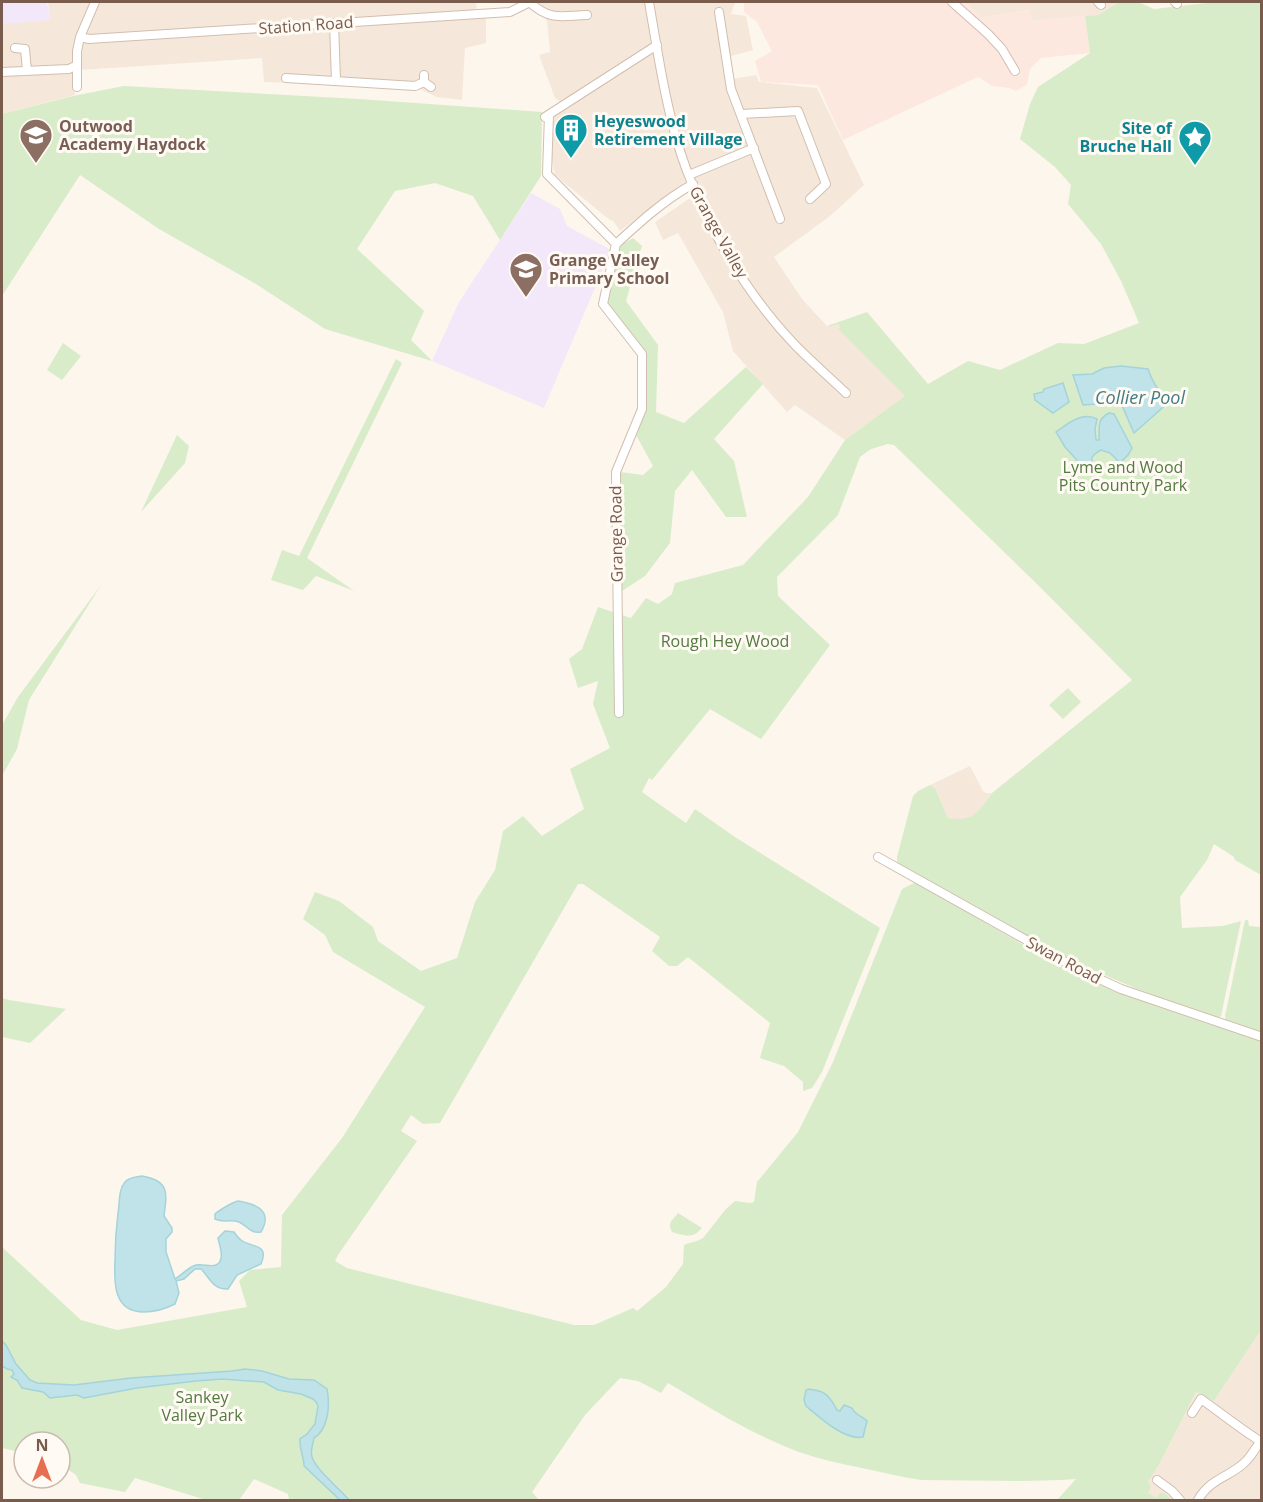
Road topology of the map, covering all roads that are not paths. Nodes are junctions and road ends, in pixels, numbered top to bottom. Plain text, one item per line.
1 (95, 2) edge
2 (529, 2) edge
3 (649, 2) edge
4 (952, 2) edge
5 (577, 5) dead end
6 (719, 12) dead end
7 (578, 15) junction
8 (586, 15) dead end
9 (334, 22) junction
10 (80, 37) junction
11 (657, 45) junction
12 (21, 47) dead end
13 (77, 65) junction
14 (27, 71) junction
15 (1015, 71) dead end
16 (2, 72) edge
17 (286, 78) dead end
18 (336, 81) junction
19 (426, 81) dead end
20 (77, 87) dead end
21 (741, 114) junction
22 (754, 148) junction
23 (689, 175) junction
24 (693, 184) junction
25 (810, 199) dead end
26 (780, 219) dead end
27 (616, 244) junction
28 (846, 393) dead end
29 (619, 713) dead end
30 (878, 857) dead end
31 (1262, 1037) edge
32 (1192, 1413) dead end
33 (1261, 1440) edge
34 (1157, 1480) dead end
35 (1180, 1500) edge
36 (1198, 1500) edge

1 - 10 street
2 - 7 street
2 - 9 street, Station Road
3 - 11 street, Grange Valley
4 - 15 street
5 - 7 street
6 - 21 street
7 - 8 street
9 - 10 street, Station Road
9 - 18 street
10 - 13 street
11 - 23 street, Grange Valley
11 - 27 street
12 - 14 street
13 - 14 street
13 - 20 street
14 - 16 street
17 - 18 street
18 - 19 street
21 - 22 street
21 - 25 street
22 - 23 street
22 - 26 street
23 - 24 street, Grange Valley
24 - 27 street
24 - 28 street, Grange Valley
27 - 29 street, Grange Road
30 - 31 street, Swan Road
32 - 33 street
33 - 36 street
34 - 35 street

